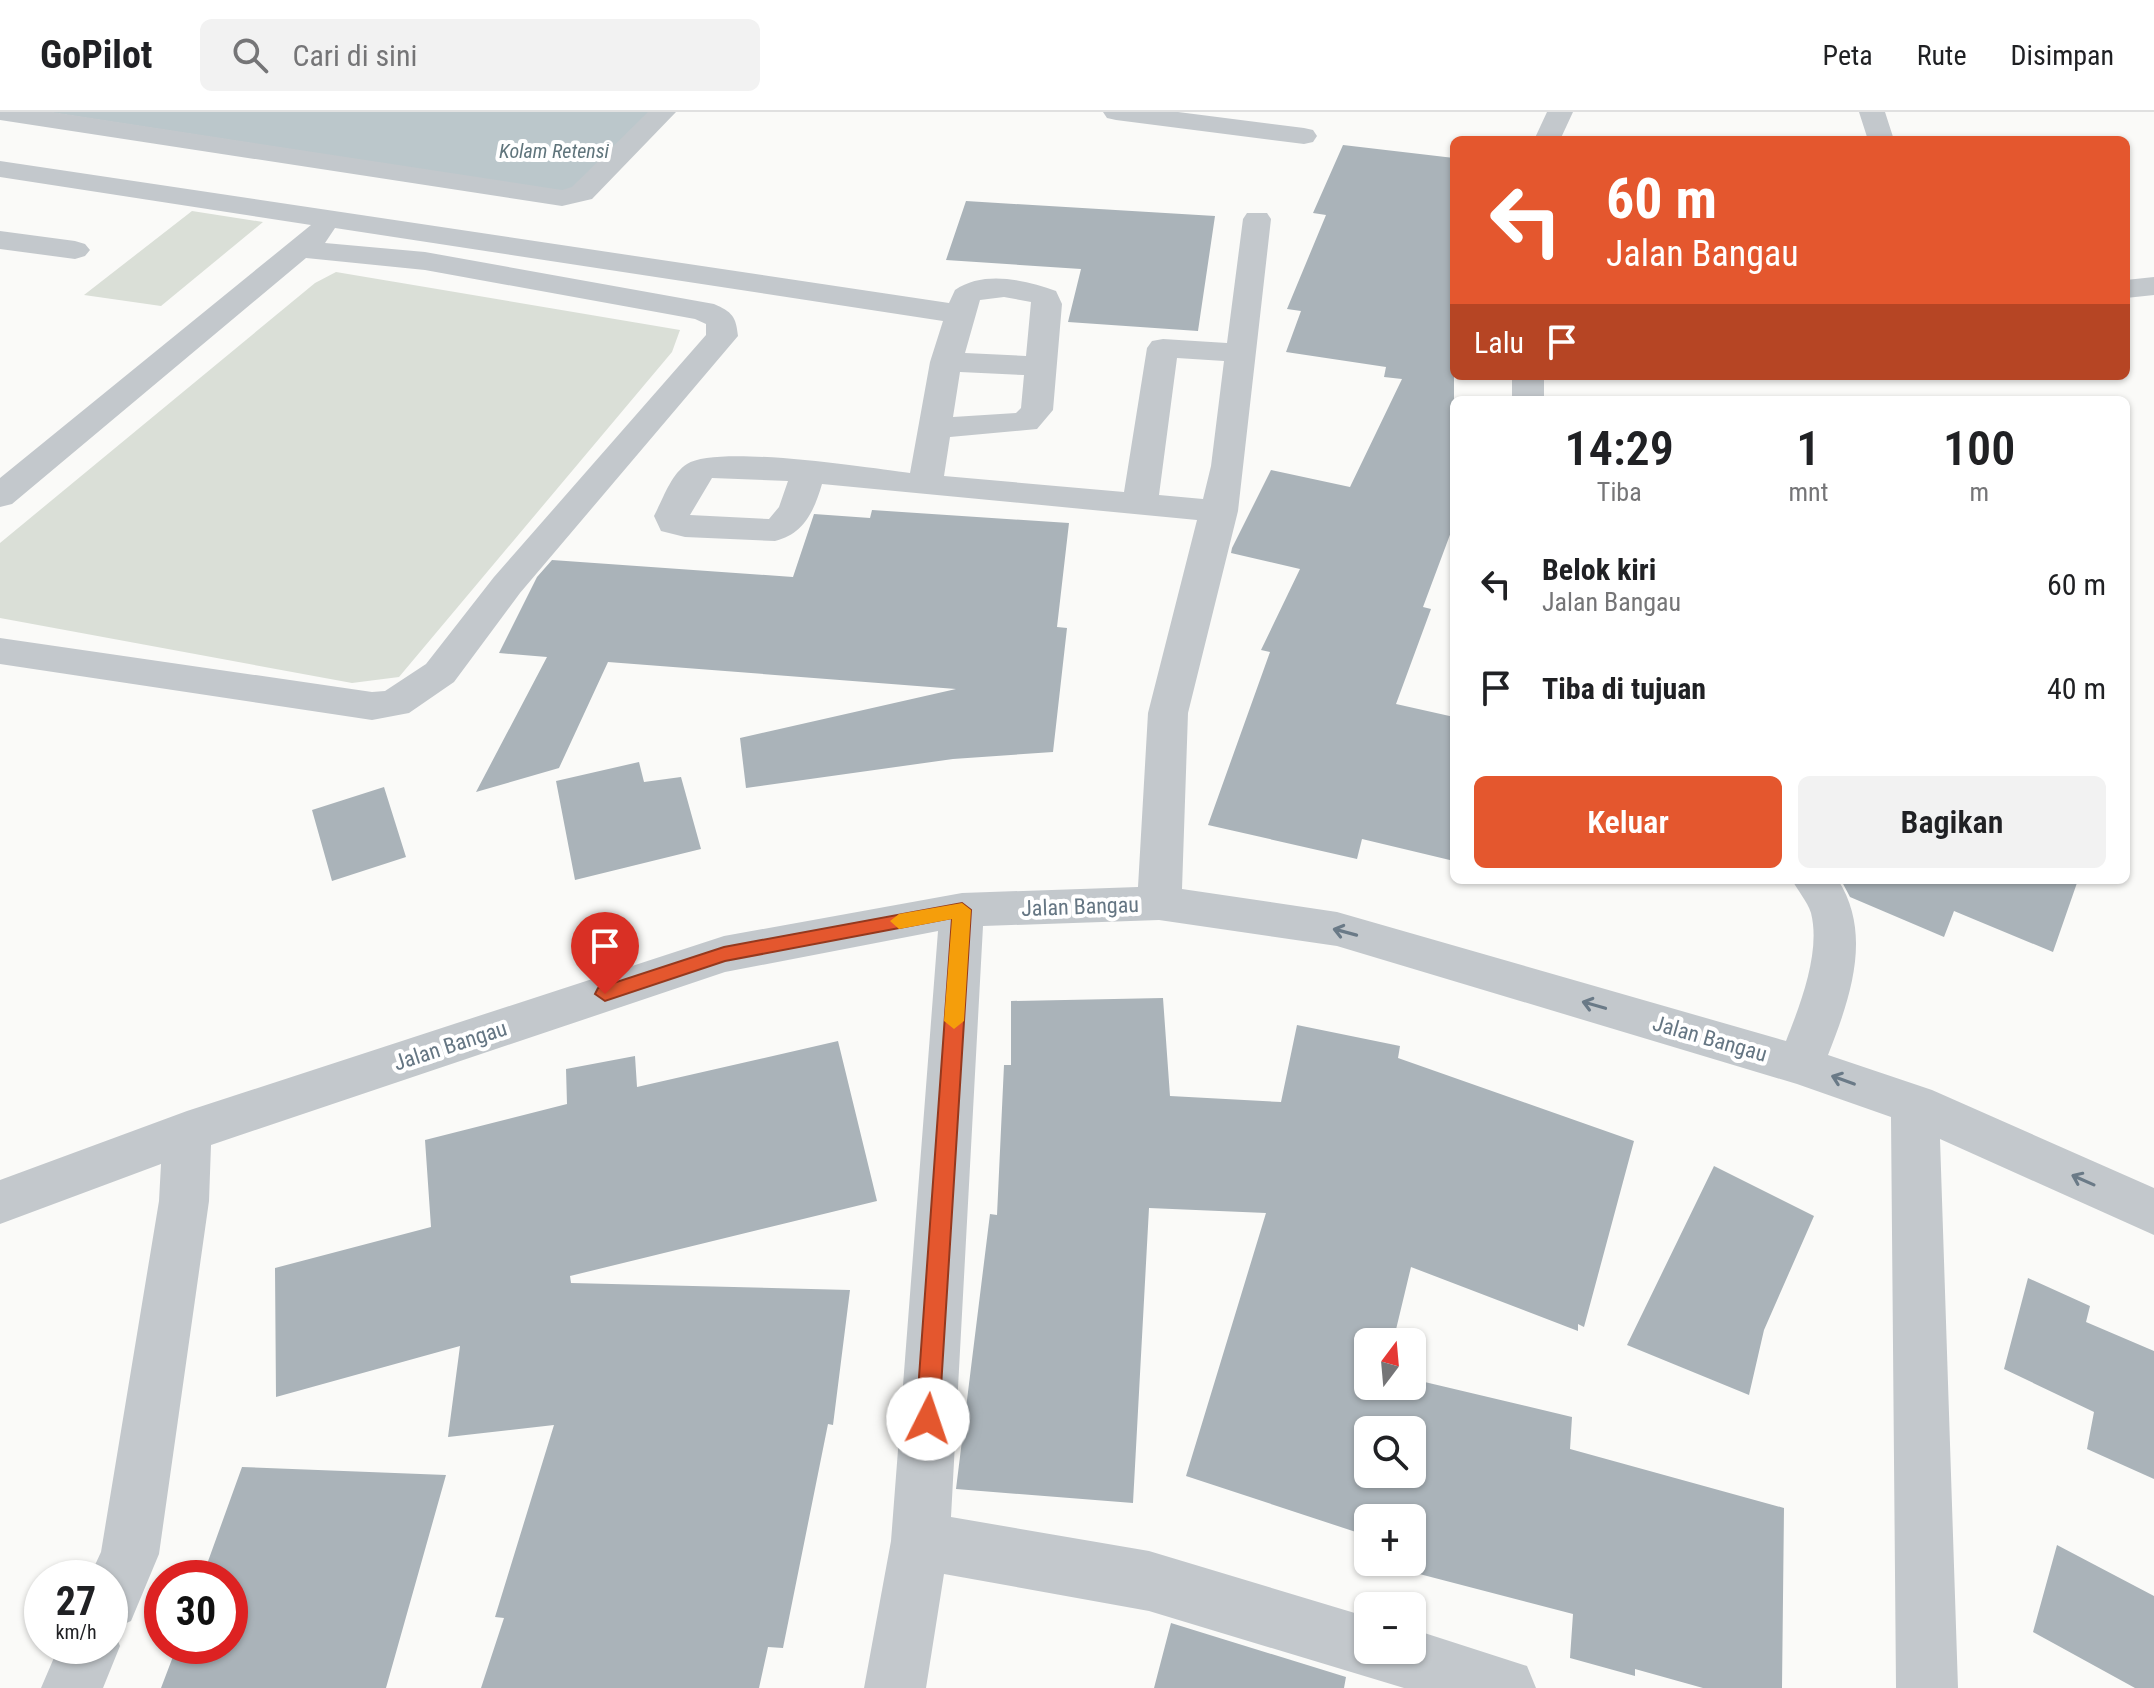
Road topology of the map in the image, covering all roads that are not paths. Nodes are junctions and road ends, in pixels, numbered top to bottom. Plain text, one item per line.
1 (0, 112) edge
2 (663, 112) edge
3 (1116, 112) edge
4 (1560, 112) edge
5 (1872, 112) edge
6 (1304, 136) dead end
7 (1549, 136) edge
8 (1880, 136) edge
9 (12, 170) edge
10 (0, 191) edge
11 (334, 219) junction
12 (1257, 219) dead end
13 (0, 240) edge
14 (300, 249) junction
15 (75, 250) dead end
16 (2154, 286) edge
17 (2130, 289) edge
18 (959, 314) junction
19 (1241, 353) junction
20 (946, 362) junction
21 (1042, 366) junction
22 (937, 428) junction
23 (808, 474) dead end
24 (925, 485) junction
25 (0, 496) edge
26 (1140, 504) junction
27 (1220, 511) junction
28 (0, 651) edge
29 (1817, 884) edge
30 (1159, 903) junction
31 (962, 910) junction
32 (1800, 1065) junction
33 (1915, 1105) junction
34 (187, 1132) junction
35 (0, 1202) edge
36 (2154, 1212) edge
37 (920, 1541) junction
38 (127, 1560) edge
39 (1354, 1643) edge
40 (82, 1664) edge
41 (1425, 1664) edge
42 (72, 1688) edge
43 (895, 1688) edge
44 (1505, 1688) edge
45 (1927, 1688) edge

1 - 2 street
3 - 6 street
4 - 7 street
5 - 8 street
9 - 10 street
9 - 11 street
11 - 14 street
11 - 18 street
12 - 19 street
13 - 15 street
14 - 25 street
14 - 28 street
16 - 17 street
18 - 20 street
18 - 21 street
19 - 26 street
19 - 27 street
20 - 21 street
20 - 22 street
21 - 22 street
22 - 24 street
23 - 24 street
24 - 26 street
26 - 27 street
27 - 30 street
29 - 32 street
30 - 31 street, Jalan Bangau
32 -> 30 street, Jalan Bangau
31 - 34 street, Jalan Bangau
31 - 37 street
33 -> 32 street, Jalan Bangau
36 -> 33 street, Jalan Bangau
33 - 45 street
34 - 35 street, Jalan Bangau
34 - 38 street
37 - 39 street
37 - 43 street
40 - 42 street
41 - 44 street

